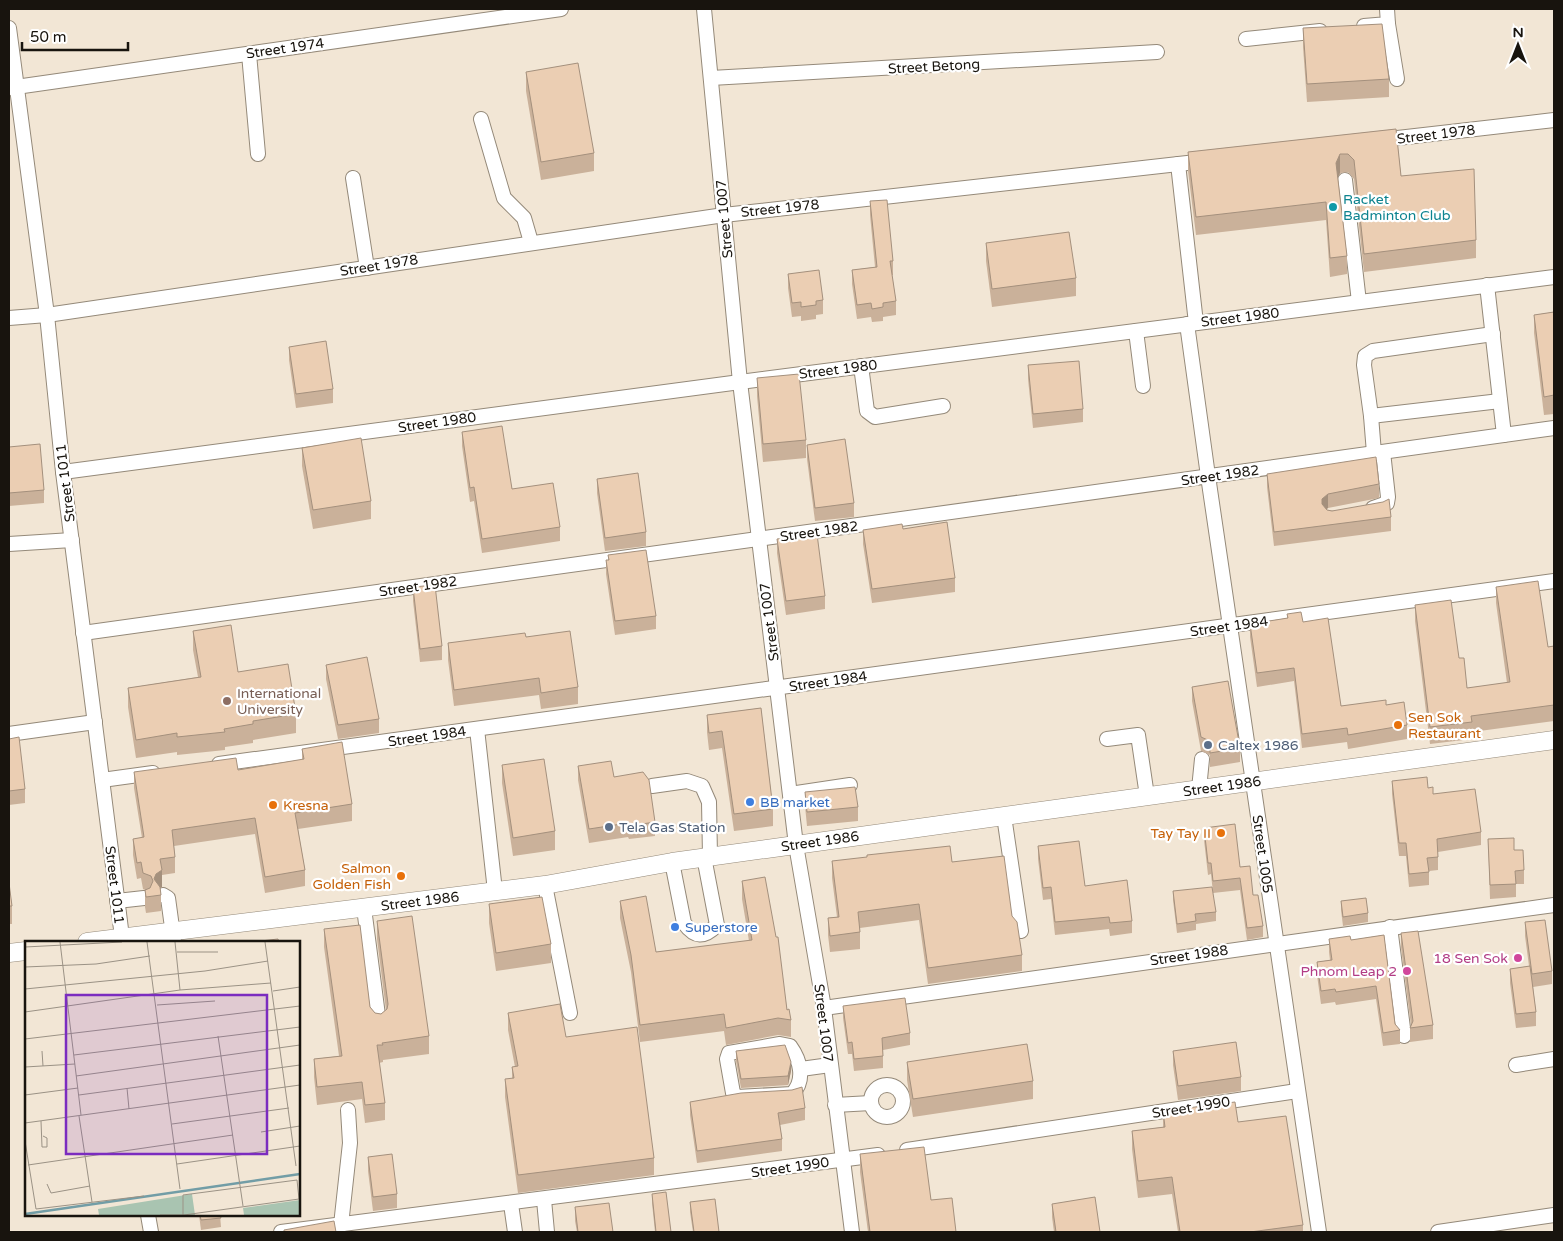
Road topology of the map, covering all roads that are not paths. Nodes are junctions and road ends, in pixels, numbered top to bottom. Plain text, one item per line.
1 (561, 9) edge
2 (704, 9) edge
3 (1387, 9) edge
4 (1388, 24) junction
5 (9, 28) edge
6 (1350, 28) edge
7 (1331, 30) edge
8 (1246, 38) dead end
9 (1156, 52) dead end
10 (249, 54) junction
11 (711, 78) junction
12 (1398, 79) dead end
13 (12, 88) edge
14 (481, 119) dead end
15 (1554, 120) edge
16 (1366, 142) edge
17 (258, 154) dead end
18 (1217, 159) edge
19 (1178, 164) junction
20 (353, 178) dead end
21 (1345, 180) dead end
22 (724, 215) junction
23 (531, 242) junction
24 (367, 268) junction
25 (1554, 277) edge
26 (1487, 285) junction
27 (1359, 302) junction
28 (47, 315) junction
29 (9, 318) edge
30 (1192, 324) junction
31 (1136, 331) junction
32 (1493, 334) junction
33 (861, 366) junction
34 (740, 382) junction
35 (1143, 386) dead end
36 (1500, 401) junction
37 (942, 406) dead end
38 (1371, 416) junction
39 (1554, 428) edge
40 (1504, 434) junction
41 (1379, 452) junction
42 (63, 472) junction
43 (1208, 476) junction
44 (1356, 511) edge
45 (759, 539) junction
46 (72, 540) junction
47 (9, 544) edge
48 (1554, 581) edge
49 (1230, 626) junction
50 (83, 633) junction
51 (777, 688) junction
52 (95, 722) junction
53 (477, 729) junction
54 (9, 734) edge
55 (1107, 739) dead end
56 (1554, 740) edge
57 (1202, 759) dead end
58 (201, 767) edge
59 (171, 771) edge
60 (102, 780) junction
61 (1252, 782) junction
62 (850, 785) edge
63 (652, 786) edge
64 (1199, 789) junction
65 (790, 794) junction
66 (1148, 796) junction
67 (1004, 816) junction
68 (796, 845) junction
69 (707, 857) junction
70 (672, 862) junction
71 (545, 885) junction
72 (495, 891) junction
73 (163, 895) edge
74 (144, 898) edge
75 (117, 901) junction
76 (1554, 904) edge
77 (364, 908) junction
78 (1390, 927) junction
79 (1021, 931) dead end
80 (173, 936) edge
81 (112, 940) edge
82 (100, 941) edge
83 (1276, 942) junction
84 (25, 950) edge
85 (9, 953) edge
86 (824, 1008) junction
87 (570, 1013) dead end
88 (379, 1023) edge
89 (1404, 1036) dead end
90 (1554, 1059) edge
91 (830, 1065) junction
92 (1516, 1065) dead end
93 (801, 1070) junction
94 (1297, 1091) junction
95 (871, 1102) dead end
96 (835, 1105) junction
97 (348, 1110) dead end
98 (842, 1160) junction
99 (544, 1200) junction
100 (511, 1204) junction
101 (1554, 1215) edge
102 (148, 1216) edge
103 (341, 1225) junction
104 (151, 1232) edge
105 (281, 1232) edge
106 (515, 1232) edge
107 (546, 1232) edge
108 (852, 1232) edge
109 (1318, 1232) edge
110 (1438, 1232) edge

1 - 10 street, Street 1974
2 - 11 street, Street 1007
3 - 4 street
4 - 6 street
4 - 12 street
5 - 13 street, Street 1011
7 - 8 street
9 - 11 street, Street Betong
10 - 13 street, Street 1974
10 - 17 street
11 - 22 street, Street 1007
13 - 28 street, Street 1011
14 - 23 street
15 - 16 street, Street 1978
18 - 19 street, Street 1978
19 - 22 street, Street 1978
19 - 30 street, Street 1005
20 - 24 street
21 - 27 street
22 - 23 street, Street 1978
22 - 34 street, Street 1007
23 - 24 street, Street 1978
24 - 28 street, Street 1978
25 - 26 street, Street 1980
26 - 27 street, Street 1980
26 - 32 street
27 - 30 street, Street 1980
28 - 29 street, Street 1978
28 - 42 street, Street 1011
30 - 31 street, Street 1980
30 - 43 street, Street 1005
31 - 33 street, Street 1980
31 - 35 street
32 - 36 street
32 - 38 street
33 - 34 street, Street 1980
33 - 37 street
34 - 42 street, Street 1980
34 - 45 street, Street 1007
36 - 38 street
36 - 40 street
38 - 41 street
39 - 40 street, Street 1982
40 - 41 street, Street 1982
41 - 43 street, Street 1982
41 - 44 street
42 - 46 street, Street 1011
43 - 45 street, Street 1982
43 - 49 street, Street 1005
45 - 50 street, Street 1982
45 - 51 street, Street 1007
46 - 47 street
46 - 50 street, Street 1011
48 - 49 street, Street 1984
49 - 51 street, Street 1984
49 - 61 street, Street 1005
50 - 52 street, Street 1011
51 - 53 street, Street 1984
51 - 65 street, Street 1007
52 - 54 street
52 - 60 street, Street 1011
53 - 58 street, Street 1984
53 - 72 street
55 - 66 street
56 - 61 main road, Street 1986
57 - 64 street
59 - 60 street
60 - 75 street, Street 1011
61 - 64 main road, Street 1986
61 - 83 street, Street 1005
62 - 65 street
63 - 69 street
64 - 66 main road, Street 1986
65 - 68 street, Street 1007
66 - 67 main road, Street 1986
67 - 68 main road, Street 1986
67 - 79 street
68 - 69 main road, Street 1986
68 - 86 street, Street 1007
69 - 70 main road, Street 1986
69 - 70 street
70 - 71 main road, Street 1986
71 - 72 main road, Street 1986
71 - 87 street
72 - 77 main road, Street 1986
73 - 80 street
74 - 75 street
75 - 81 street, Street 1011
76 - 78 street, Street 1988
77 - 80 main road, Street 1986
77 - 88 street
78 - 83 street, Street 1988
78 - 89 street
80 - 81 main road, Street 1986
81 - 82 main road, Street 1986
83 - 86 street, Street 1988
83 - 94 street, Street 1005
84 - 85 main road
86 - 91 street, Street 1007
90 - 92 street
91 - 93 street
91 - 96 street, Street 1007
93 - 93 street
94 - 98 street, Street 1990
94 - 109 street, Street 1005
95 - 96 street
96 - 98 street, Street 1007
97 - 103 street
98 - 99 street, Street 1990
98 - 108 street, Street 1007
99 - 100 street, Street 1990
99 - 107 street
100 - 103 street, Street 1990
100 - 106 street
101 - 110 street
102 - 104 street
103 - 105 street, Street 1990

